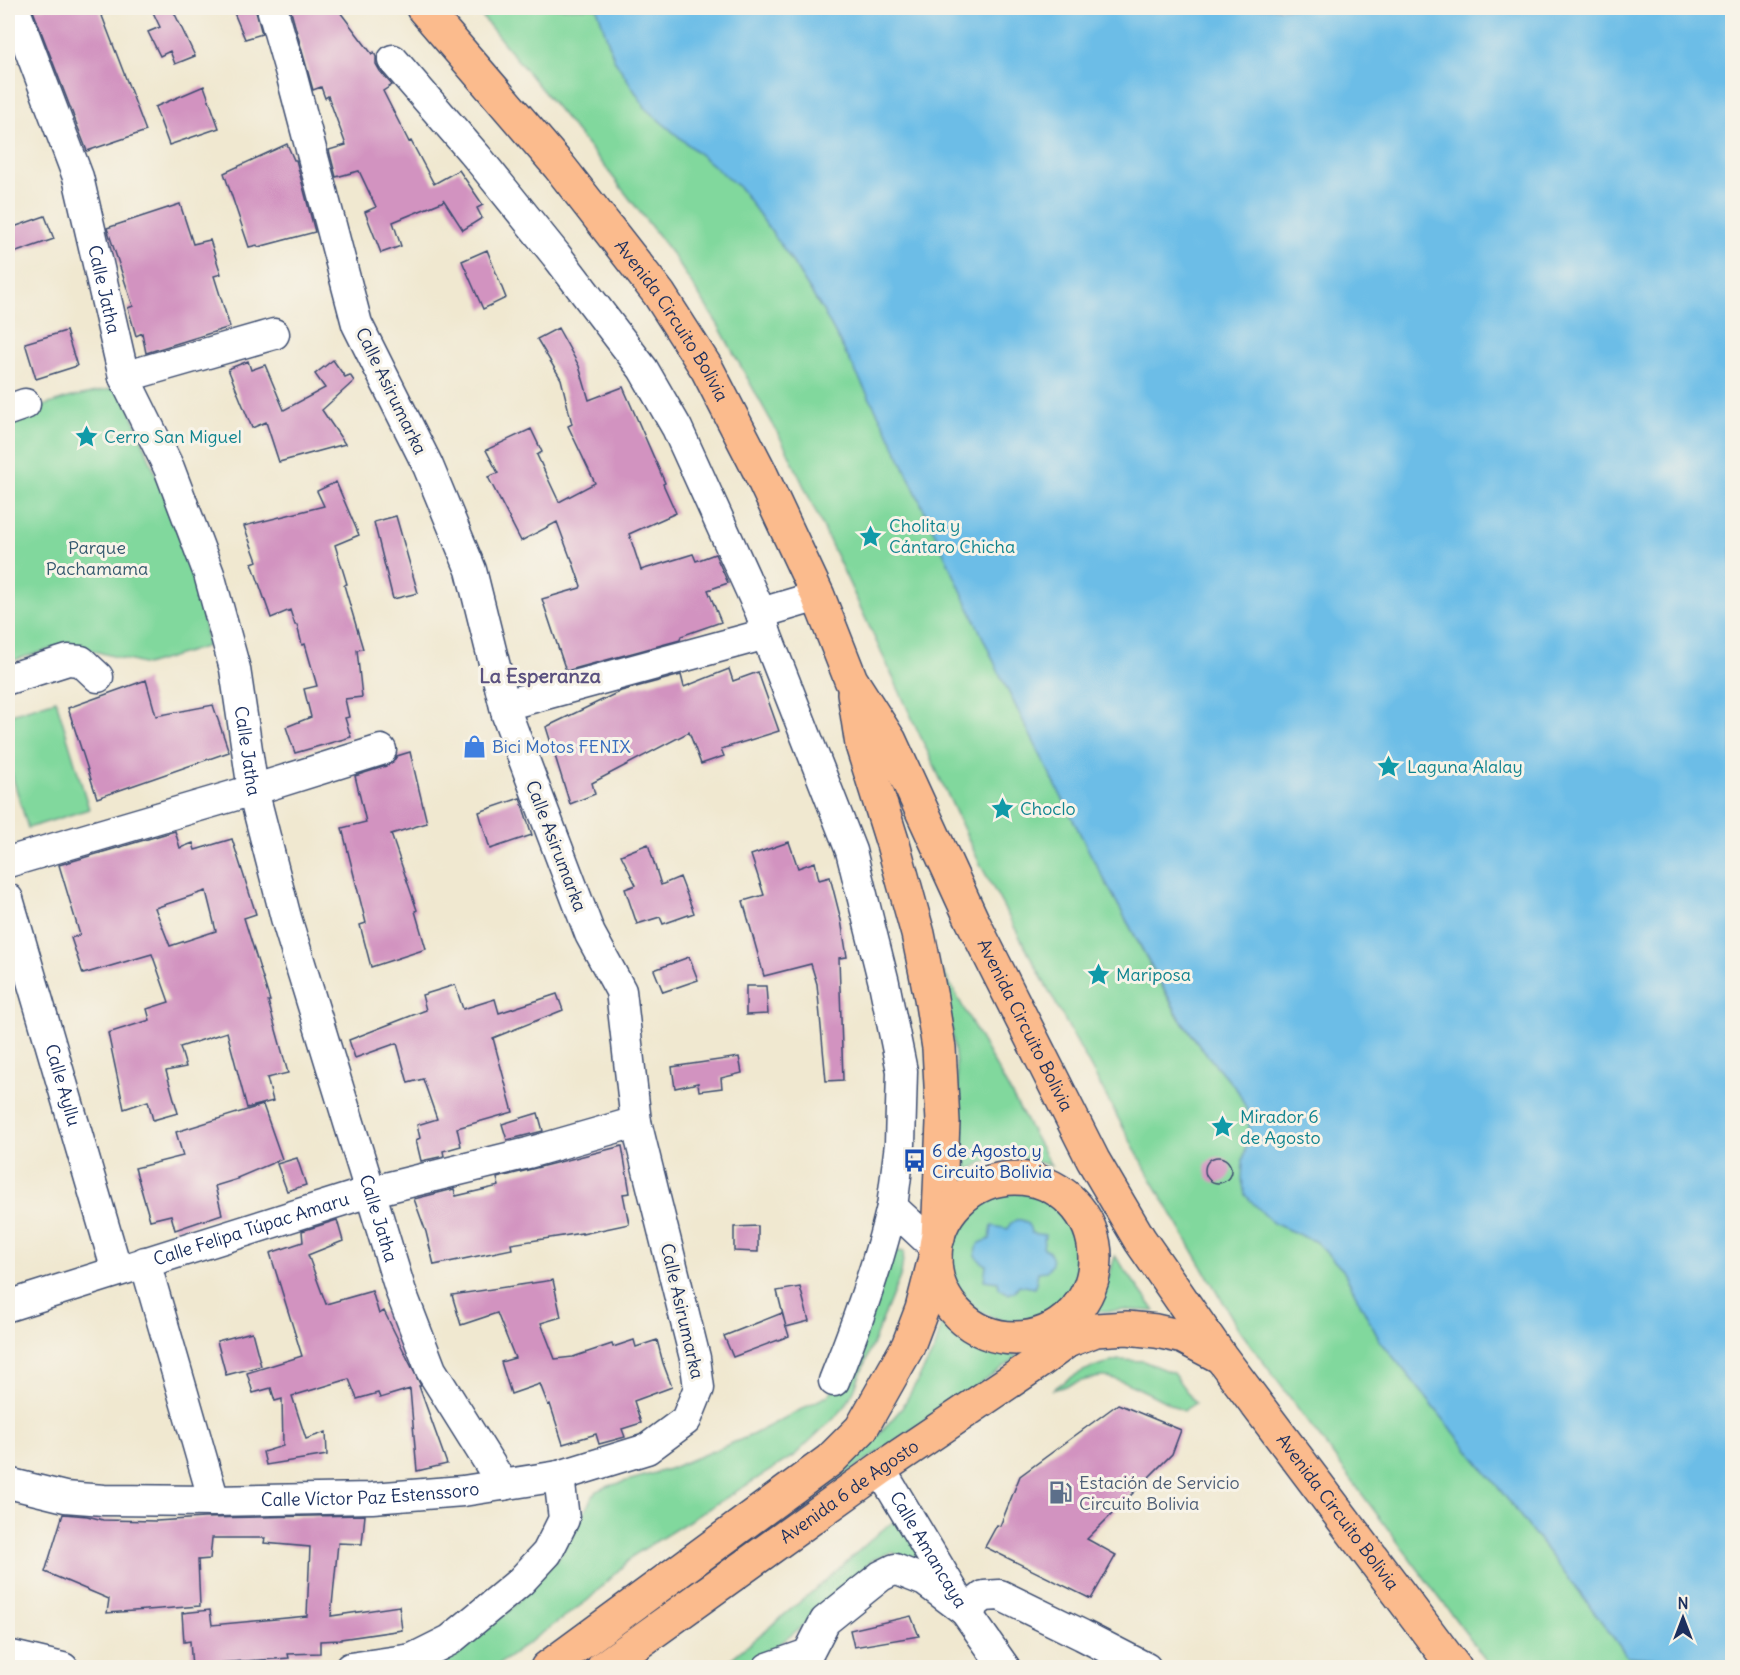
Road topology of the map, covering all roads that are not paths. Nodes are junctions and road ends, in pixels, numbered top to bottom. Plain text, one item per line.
1 (14, 8) edge
2 (272, 8) edge
3 (423, 8) edge
4 (393, 60) dead end
5 (274, 334) dead end
6 (124, 377) junction
7 (818, 596) junction
8 (763, 623) junction
9 (98, 678) dead end
10 (8, 679) edge
11 (851, 680) junction
12 (505, 705) junction
13 (381, 750) dead end
14 (253, 790) junction
15 (8, 862) edge
16 (8, 898) edge
17 (636, 1122) junction
18 (1093, 1160) junction
19 (1054, 1188) junction
20 (369, 1192) junction
21 (1098, 1206) junction
22 (892, 1207) junction
23 (1140, 1240) junction
24 (936, 1248) junction
25 (1095, 1253) junction
26 (131, 1267) junction
27 (8, 1306) edge
28 (1079, 1306) junction
29 (1033, 1335) junction
30 (1067, 1341) junction
31 (1221, 1357) junction
32 (834, 1381) dead end
33 (699, 1388) joint
34 (880, 1469) junction
35 (559, 1476) junction
36 (8, 1483) edge
37 (503, 1485) junction
38 (214, 1501) junction
39 (965, 1611) junction
40 (8, 1655) edge
41 (810, 1661) edge
42 (418, 1663) edge
43 (63, 1668) edge
44 (350, 1668) edge
45 (547, 1668) edge
46 (603, 1668) edge
47 (768, 1668) edge
48 (1005, 1668) edge
49 (1146, 1668) edge
50 (1455, 1668) edge

1 - 6 street, Calle Jatha
2 - 12 street, Calle Asirumarka
3 - 7 main road, Avenida Circuito Bolivia
4 - 8 street
5 - 6 street
6 - 14 street, Calle Jatha
7 - 8 street
7 - 11 main road, Avenida Circuito Bolivia
8 - 12 street
8 - 22 street
9 - 10 street
11 - 18 main road, Avenida Circuito Bolivia
11 - 24 main road, Avenida Circuito Bolivia
12 - 17 street, Calle Asirumarka
13 - 14 street
14 - 15 street
14 - 20 street, Calle Jatha
16 - 26 street, Calle Ayllu
17 - 20 street, Calle Felipa Túpac Amaru
17 - 33 street, Calle Asirumarka
18 - 21 main road
18 - 23 main road, Avenida Circuito Bolivia
19 - 21 main road
19 - 24 main road
19 - 25 main road
20 - 26 street, Calle Felipa Túpac Amaru
20 - 37 street, Calle Jatha
21 - 23 main road
21 - 25 main road
22 - 24 street
22 - 32 street
23 - 31 main road, Avenida Circuito Bolivia
24 - 29 main road
24 - 45 main road, Avenida 6 de Agosto
25 - 28 main road
26 - 27 street, Calle Felipa Túpac Amaru
26 - 38 street, Calle Ayllu
28 - 29 main road
28 - 30 main road
29 - 30 main road
30 - 31 main road, Avenida Circuito Bolivia
30 - 34 main road, Avenida 6 de Agosto
31 - 50 main road, Avenida Circuito Bolivia
33 - 35 street, Calle Víctor Paz Estenssoro
34 - 39 street, Calle Amancaya
34 - 46 main road, Avenida 6 de Agosto
35 - 37 street, Calle Víctor Paz Estenssoro
35 - 42 street
36 - 38 street, Calle Víctor Paz Estenssoro
37 - 38 street, Calle Víctor Paz Estenssoro
39 - 41 street
39 - 48 street
39 - 49 street, Calle Amancaya
40 - 43 street
41 - 47 street
42 - 44 street

